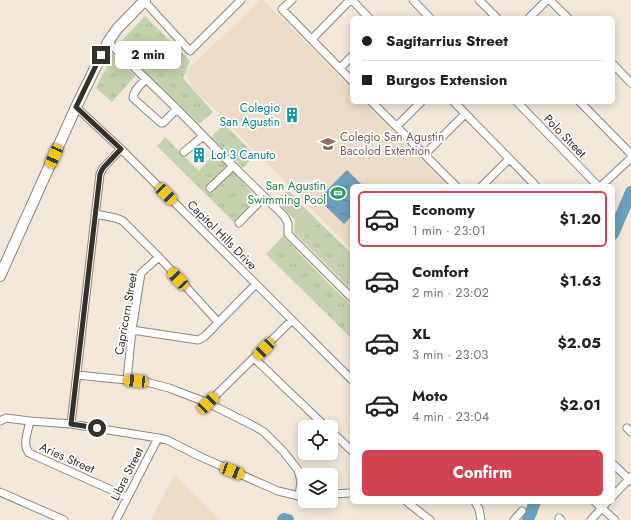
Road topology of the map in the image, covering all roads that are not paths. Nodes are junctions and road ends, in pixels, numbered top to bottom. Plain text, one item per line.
1 (241, 0) edge
2 (292, 0) edge
3 (351, 0) edge
4 (413, 0) edge
5 (479, 0) edge
6 (548, 0) edge
7 (144, 1) edge
8 (367, 16) edge
9 (428, 16) edge
10 (495, 16) edge
11 (531, 16) edge
12 (566, 16) edge
13 (312, 39) junction
14 (108, 42) junction
15 (350, 58) edge
16 (615, 66) edge
17 (340, 68) junction
18 (146, 79) junction
19 (350, 79) edge
20 (631, 83) edge
21 (374, 104) edge
22 (419, 104) edge
23 (456, 104) edge
24 (519, 104) edge
25 (582, 104) edge
26 (76, 107) junction
27 (177, 109) junction
28 (465, 114) junction
29 (397, 126) junction
30 (203, 136) junction
31 (121, 149) junction
32 (184, 152) dead end
33 (425, 154) junction
34 (631, 154) edge
35 (631, 158) edge
36 (509, 159) junction
37 (233, 166) junction
38 (454, 184) edge
39 (484, 184) edge
40 (534, 184) edge
41 (598, 184) edge
42 (602, 184) edge
43 (210, 188) dead end
44 (264, 197) junction
45 (95, 214) junction
46 (239, 223) dead end
47 (158, 258) junction
48 (0, 276) edge
49 (255, 285) junction
50 (350, 296) edge
51 (292, 320) junction
52 (218, 322) junction
53 (132, 330) junction
54 (255, 358) junction
55 (77, 375) junction
56 (350, 378) edge
57 (127, 380) junction
58 (208, 403) junction
59 (319, 420) edge
60 (0, 421) edge
61 (30, 421) junction
62 (71, 424) junction
63 (158, 438) junction
64 (338, 438) edge
65 (350, 449) edge
66 (615, 466) edge
67 (298, 470) edge
68 (630, 479) edge
69 (0, 492) edge
70 (350, 493) edge
71 (338, 494) edge
72 (615, 494) edge
73 (298, 495) edge
74 (127, 497) junction
75 (410, 504) edge
76 (476, 504) edge
77 (597, 504) edge
78 (605, 504) edge
79 (601, 508) junction
80 (522, 511) dead end
81 (64, 520) edge
82 (116, 520) edge
83 (430, 520) edge
84 (481, 520) edge
85 (514, 520) edge
86 (591, 520) edge
87 (615, 520) edge

1 - 7 street
2 - 13 street
3 - 8 street
3 - 13 street
4 - 9 street
5 - 10 street
6 - 11 street
6 - 12 street
7 - 14 main road
13 - 17 street
14 - 18 street
14 - 26 main road
15 - 17 street
16 - 20 street
17 - 19 street
18 - 27 street
18 - 27 street
21 - 29 street
22 - 29 street
23 - 28 street
24 - 41 street, Polo Street
25 - 34 street
26 - 31 street, Capitol Hills Drive
26 - 48 main road
27 - 30 street
28 - 33 street
28 - 36 street
29 - 33 street
30 - 32 street
30 - 37 street
31 - 45 street
31 - 49 street, Capitol Hills Drive
33 - 38 street
35 - 42 street
36 - 39 street
36 - 40 street
37 - 43 street
37 - 44 street
44 - 46 street
44 - 50 street
45 - 47 street
45 - 55 street
47 - 52 street
47 - 53 street, Capricorn Street
49 - 51 street, Capitol Hills Drive
49 - 52 street
51 - 54 street
51 - 56 street, Capitol Hills Drive
52 - 53 street
53 - 57 street, Capricorn Street
54 - 58 street
54 - 59 street
55 - 57 street
55 - 62 street
57 - 58 street
58 - 67 street
60 - 61 street
61 - 62 street
61 - 74 street, Aries Street
62 - 63 street
63 - 73 street
63 - 74 street, Libra Street
64 - 65 street
66 - 68 street
68 - 72 street
69 - 81 street
70 - 71 street
74 - 82 street, Libra Street
75 - 83 street
76 - 84 street
77 - 79 street
78 - 79 street
79 - 86 street
79 - 87 street
80 - 85 street

